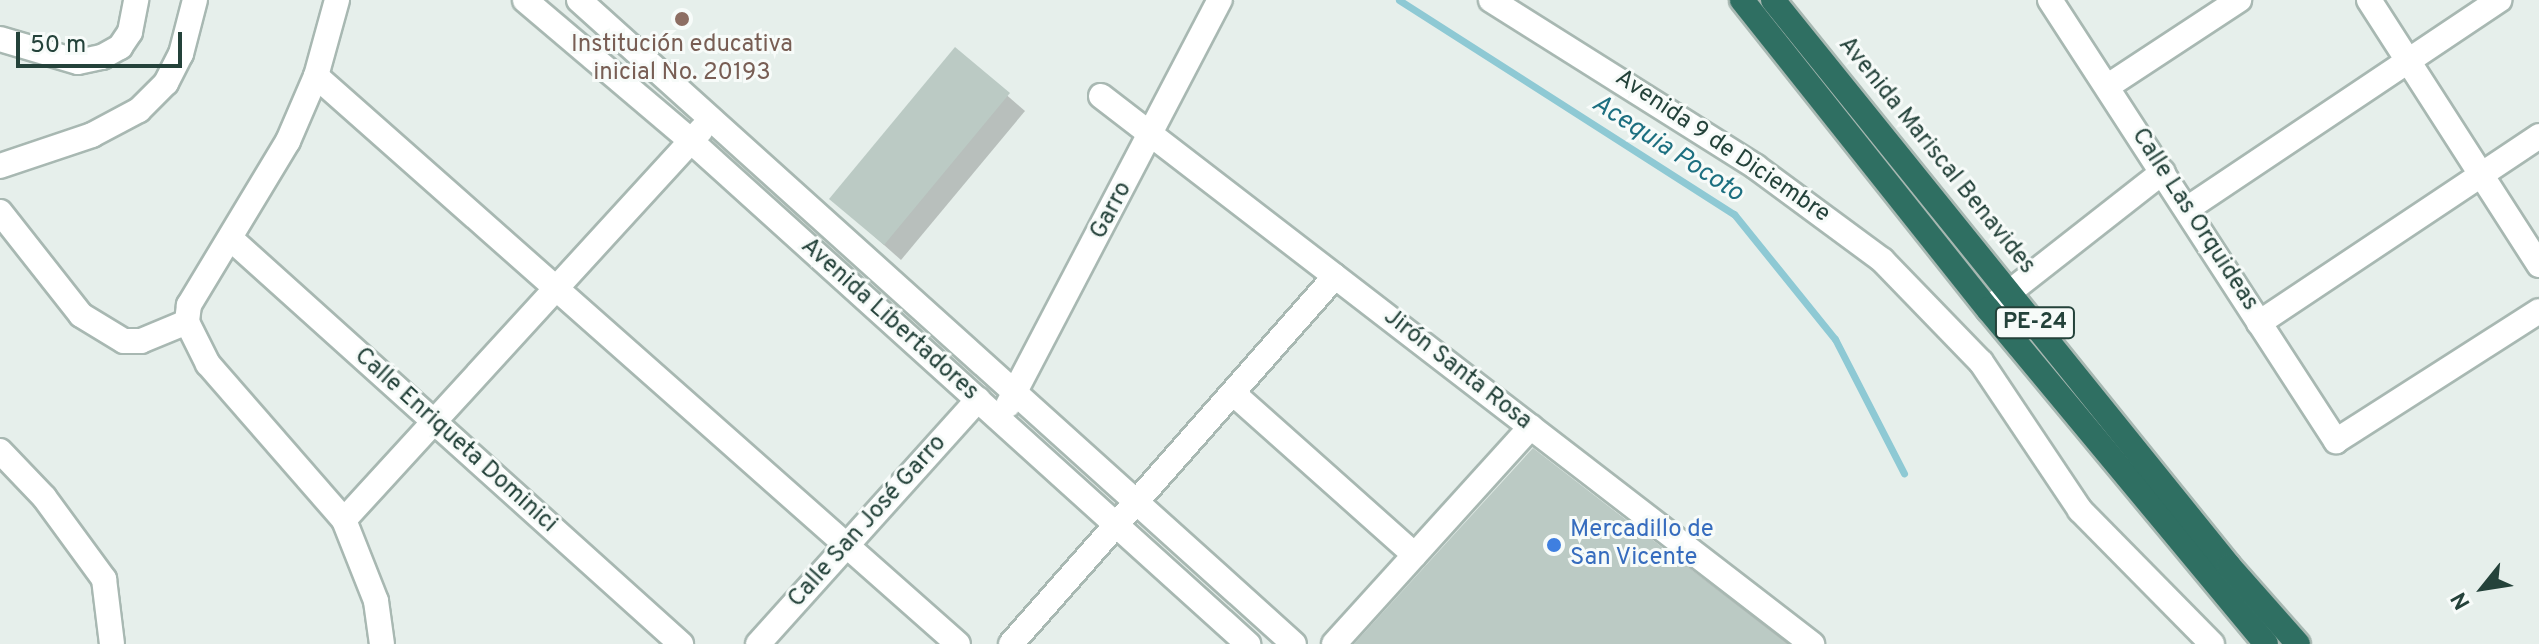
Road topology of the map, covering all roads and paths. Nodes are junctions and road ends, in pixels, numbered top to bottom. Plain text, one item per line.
1 (136, 0) edge
2 (195, 0) edge
3 (337, 0) edge
4 (525, 0) edge
5 (579, 0) edge
6 (1220, 0) edge
7 (1491, 0) edge
8 (1742, 0) edge
9 (1773, 0) edge
10 (2050, 0) edge
11 (2239, 0) edge
12 (2369, 0) edge
13 (2499, 0) edge
14 (0, 39) edge
15 (2404, 62) junction
16 (316, 76) junction
17 (2108, 86) junction
18 (1101, 96) dead end
19 (711, 119) junction
20 (1152, 135) junction
21 (2539, 136) edge
22 (691, 141) junction
23 (0, 166) edge
24 (2163, 172) junction
25 (2480, 176) junction
26 (2187, 209) junction
27 (0, 212) edge
28 (230, 238) junction
29 (2539, 265) edge
30 (1335, 276) junction
31 (555, 288) junction
32 (2009, 291) junction
33 (1988, 309) junction
34 (2539, 311) edge
35 (187, 322) junction
36 (2259, 323) junction
37 (1016, 394) junction
38 (1234, 394) junction
39 (978, 400) junction
40 (998, 419) junction
41 (434, 422) junction
42 (1531, 427) junction
43 (0, 451) edge
44 (1136, 502) junction
45 (344, 520) junction
46 (1117, 526) junction
47 (846, 545) junction
48 (1415, 555) junction
49 (112, 644) edge
50 (382, 644) edge
51 (681, 644) edge
52 (758, 644) edge
53 (958, 644) edge
54 (1011, 644) edge
55 (1248, 644) edge
56 (1294, 644) edge
57 (1334, 644) edge
58 (1812, 644) edge
59 (2212, 644) edge
60 (2266, 644) edge
61 (2298, 644) edge

1 - 14 street
2 - 23 street
3 - 16 street
4 - 22 street, Avenida Libertadores
5 - 19 street, Avenida Libertadores
6 - 20 street, Garro
7 - 59 street, Avenida 9 de Diciembre
8 - 33 highway, PE-24
9 - 32 highway, Avenida Mariscal Benavides / PE-24
10 - 17 street, Calle Las Orquideas
11 - 17 street
12 - 15 street
13 - 15 street
15 - 25 street
15 - 26 street
16 - 28 street
16 - 31 street
17 - 24 street, Calle Las Orquideas
18 - 20 street, Jirón Santa Rosa
19 - 22 street
19 - 37 street, Avenida Libertadores
20 - 30 street, Jirón Santa Rosa
20 - 37 street, Garro
21 - 25 street
22 - 31 street
22 - 39 street, Avenida Libertadores
24 - 26 street, Calle Las Orquideas
24 - 32 street
25 - 29 street
25 - 36 street
26 - 36 street, Calle Las Orquideas
27 - 35 street
28 - 35 street
28 - 41 street, Calle Enriqueta Dominici
30 - 38 street
30 - 42 street, Jirón Santa Rosa
31 - 41 street
31 - 47 street
32 - 33 street
32 - 61 highway, Avenida Mariscal Benavides / PE-24
33 - 60 highway, PE-24
34 - 36 street, Calle Las Orquideas
35 - 45 street
37 - 40 street, Garro
37 - 44 street, Avenida Libertadores
38 - 44 street
38 - 48 street
39 - 40 street, Avenida Libertadores
39 - 47 street, Calle San José Garro
40 - 46 street, Avenida Libertadores
41 - 45 street
41 - 51 street, Calle Enriqueta Dominici
42 - 48 street
42 - 58 street, Jirón Santa Rosa
43 - 49 street
44 - 46 street
44 - 56 street, Avenida Libertadores
45 - 50 street
46 - 54 street
46 - 55 street, Avenida Libertadores
47 - 52 street, Calle San José Garro
47 - 53 street
48 - 57 street

